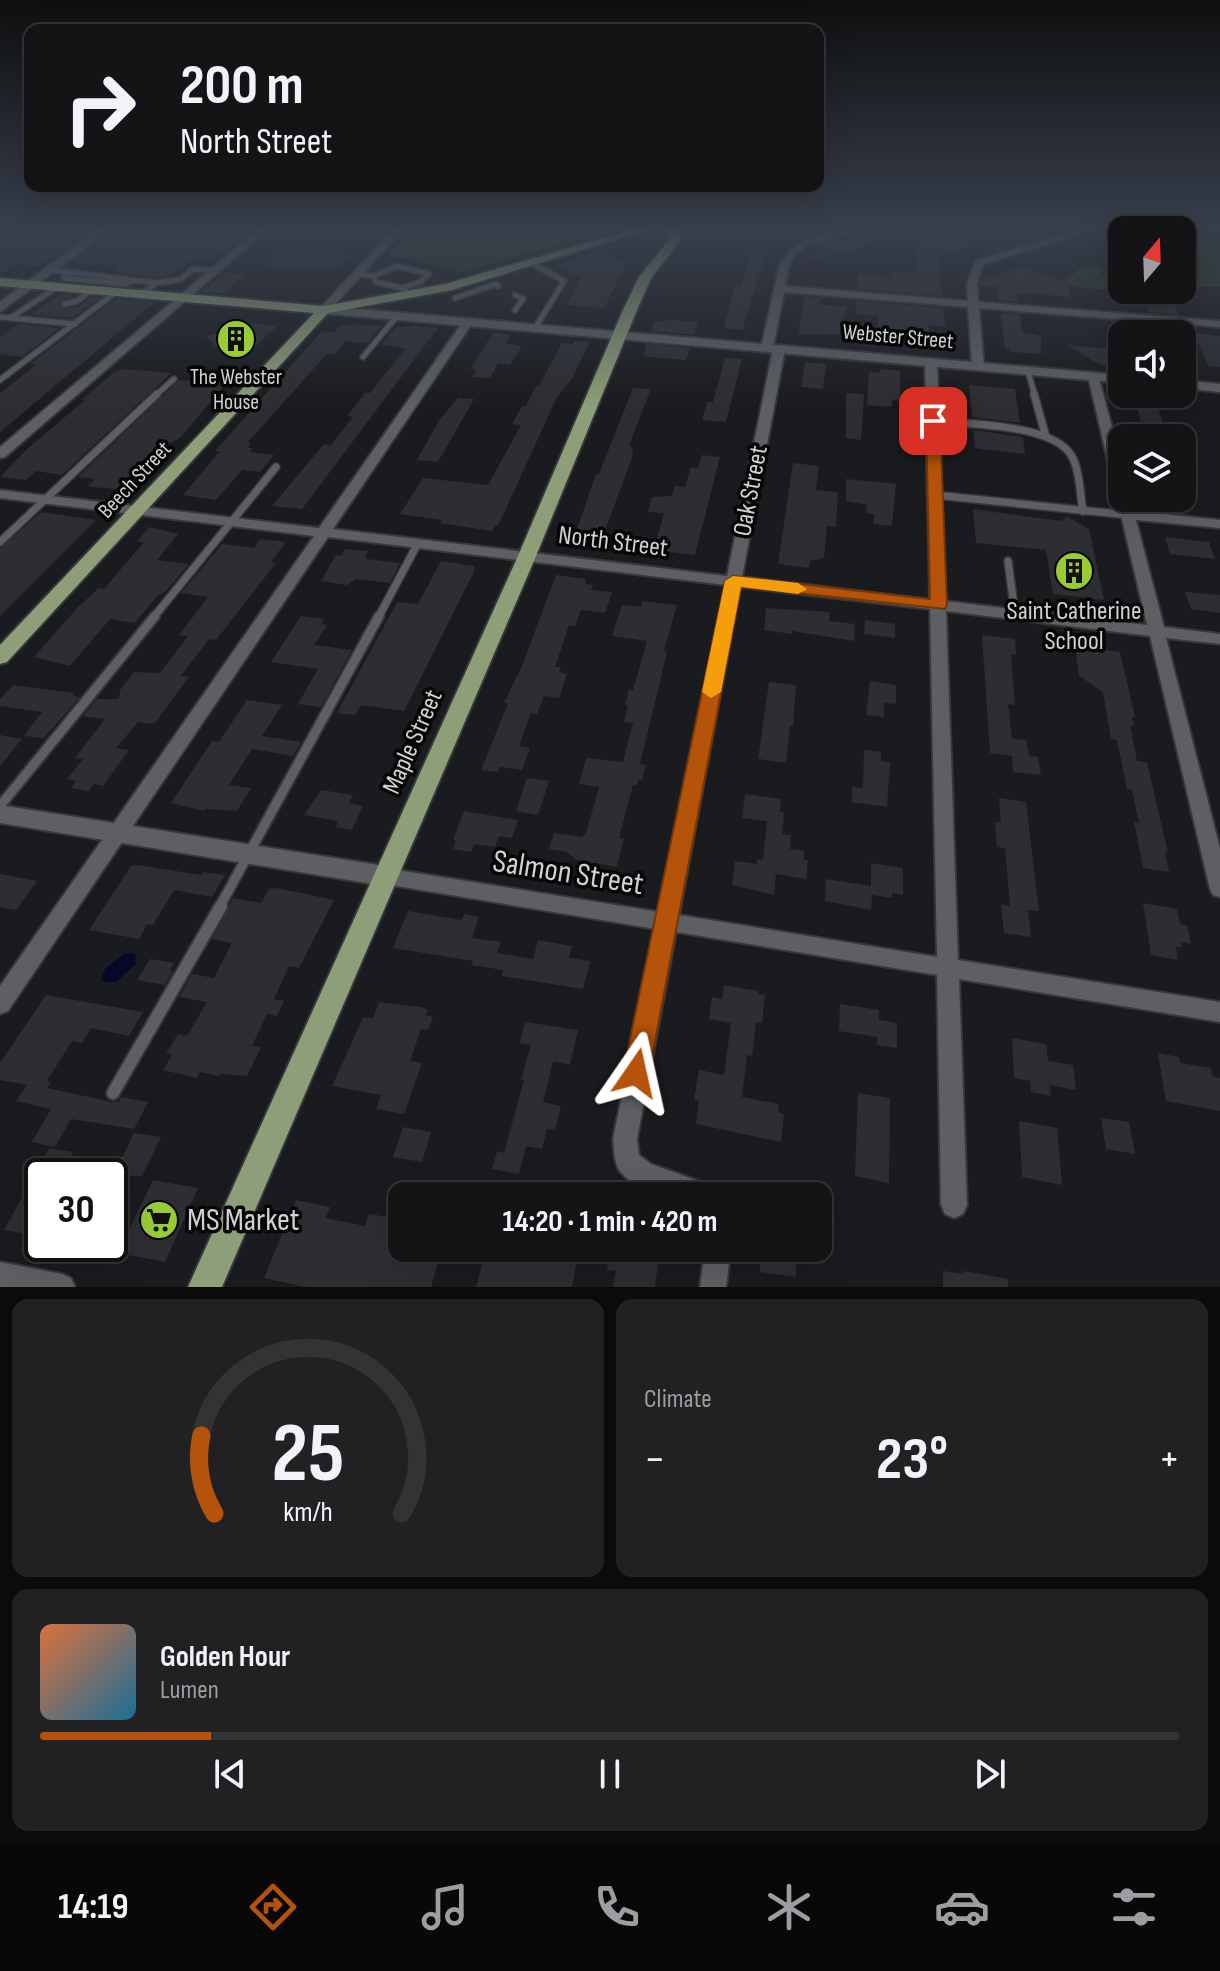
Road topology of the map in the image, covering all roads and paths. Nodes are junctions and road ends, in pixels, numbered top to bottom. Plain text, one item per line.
1 (29, 287) edge
2 (57, 287) edge
3 (71, 287) edge
4 (151, 287) edge
5 (195, 287) edge
6 (344, 287) edge
7 (398, 287) edge
8 (445, 287) edge
9 (487, 287) edge
10 (560, 287) edge
11 (641, 287) edge
12 (973, 287) edge
13 (402, 288) joint
14 (93, 289) junction
15 (779, 289) joint
16 (116, 292) junction
17 (142, 294) junction
18 (418, 295) junction
19 (515, 295) dead end
20 (184, 297) junction
21 (455, 298) dead end
22 (35, 302) junction
23 (51, 303) dead end
24 (65, 304) dead end
25 (976, 304) junction
26 (324, 310) junction
27 (515, 310) dead end
28 (390, 311) junction
29 (5, 313) edge
30 (0, 317) edge
31 (468, 322) junction
32 (75, 324) junction
33 (1220, 324) edge
34 (535, 328) junction
35 (621, 335) junction
36 (773, 348) junction
37 (363, 357) dead end
38 (931, 362) junction
39 (978, 366) junction
40 (1028, 371) junction
41 (1094, 376) junction
42 (1108, 378) edge
43 (174, 379) dead end
44 (0, 380) edge
45 (1196, 385) edge
46 (1220, 388) edge
47 (933, 421) junction
48 (1108, 434) edge
49 (1046, 437) junction
50 (0, 454) edge
51 (276, 467) dead end
52 (0, 494) edge
53 (935, 495) junction
54 (46, 499) junction
55 (1108, 508) edge
56 (138, 510) junction
57 (1083, 511) junction
58 (1127, 512) edge
59 (1157, 512) edge
60 (233, 521) junction
61 (1220, 524) edge
62 (324, 531) junction
63 (0, 542) edge
64 (418, 543) junction
65 (527, 556) junction
66 (1008, 561) dead end
67 (733, 581) junction
68 (939, 605) junction
69 (1015, 614) junction
70 (1156, 631) junction
71 (1220, 639) edge
72 (0, 657) edge
73 (0, 806) edge
74 (0, 814) edge
75 (117, 832) junction
76 (250, 853) junction
77 (385, 876) junction
78 (1220, 889) edge
79 (666, 920) junction
80 (949, 968) junction
81 (0, 1004) edge
82 (1220, 1012) edge
83 (113, 1093) dead end
84 (666, 1182) edge
85 (954, 1205) dead end
86 (716, 1262) edge
87 (0, 1275) edge
88 (62, 1287) edge
89 (205, 1287) edge
90 (713, 1287) edge

1 - 29 street
2 - 22 lane
3 - 14 main road, Webster Street
4 - 17 lane
5 - 20 street
6 - 26 street, Beech Street
7 - 13 lane
8 - 18 main road
9 - 21 lane
10 - 34 lane
11 - 35 main road, Maple Street
12 - 25 street
13 - 18 lane
14 - 16 main road, Webster Street
14 - 24 lane
15 - 25 street
15 - 36 street, Oak Street
16 - 17 main road, Webster Street
16 - 32 lane
17 - 20 main road, Webster Street
18 - 28 main road
19 - 27 lane
20 - 26 main road, Webster Street
20 - 50 street
22 - 23 lane
22 - 29 lane
25 - 33 street
25 - 39 street
26 - 28 street, Webster Street
26 - 56 main road, Beech Street
28 - 31 street, Webster Street
28 - 37 lane
29 - 30 lane
29 - 32 lane
31 - 34 street, Webster Street
31 - 62 street
32 - 44 lane
34 - 35 street, Webster Street
35 - 36 street, Webster Street
35 - 65 main road, Maple Street
36 - 38 street, Webster Street
36 - 67 street, Oak Street
38 - 39 street, Webster Street
38 - 47 street
39 - 40 street, Webster Street
40 - 41 street, Webster Street
40 - 49 lane
41 - 42 street, Webster Street
41 - 48 street
43 - 54 lane
45 - 46 street
47 - 49 lane
47 - 53 street
49 - 57 lane
51 - 60 lane
52 - 54 street, North Street
53 - 57 lane
53 - 68 street
54 - 56 street, North Street
54 - 63 lane
55 - 57 lane
56 - 60 street, North Street
56 - 72 main road, Beech Street
58 - 70 street
59 - 61 street
60 - 62 street, North Street
60 - 73 lane
62 - 64 street, North Street
62 - 75 street
64 - 65 street, North Street
64 - 76 lane
65 - 67 street, North Street
65 - 77 main road, Maple Street
66 - 69 lane
67 - 68 street, North Street
67 - 79 street, Oak Street
68 - 69 street, North Street
68 - 80 street
69 - 70 street, North Street
70 - 71 street, North Street
70 - 78 street
74 - 75 street, Salmon Street
75 - 76 street, Salmon Street
75 - 81 street
76 - 77 street, Salmon Street
76 - 83 lane
77 - 79 street, Salmon Street
77 - 89 main road, Maple Street
79 - 80 street, Salmon Street
79 - 84 street, Oak Street
80 - 82 street, Salmon Street
80 - 85 street
86 - 90 street
87 - 88 street

